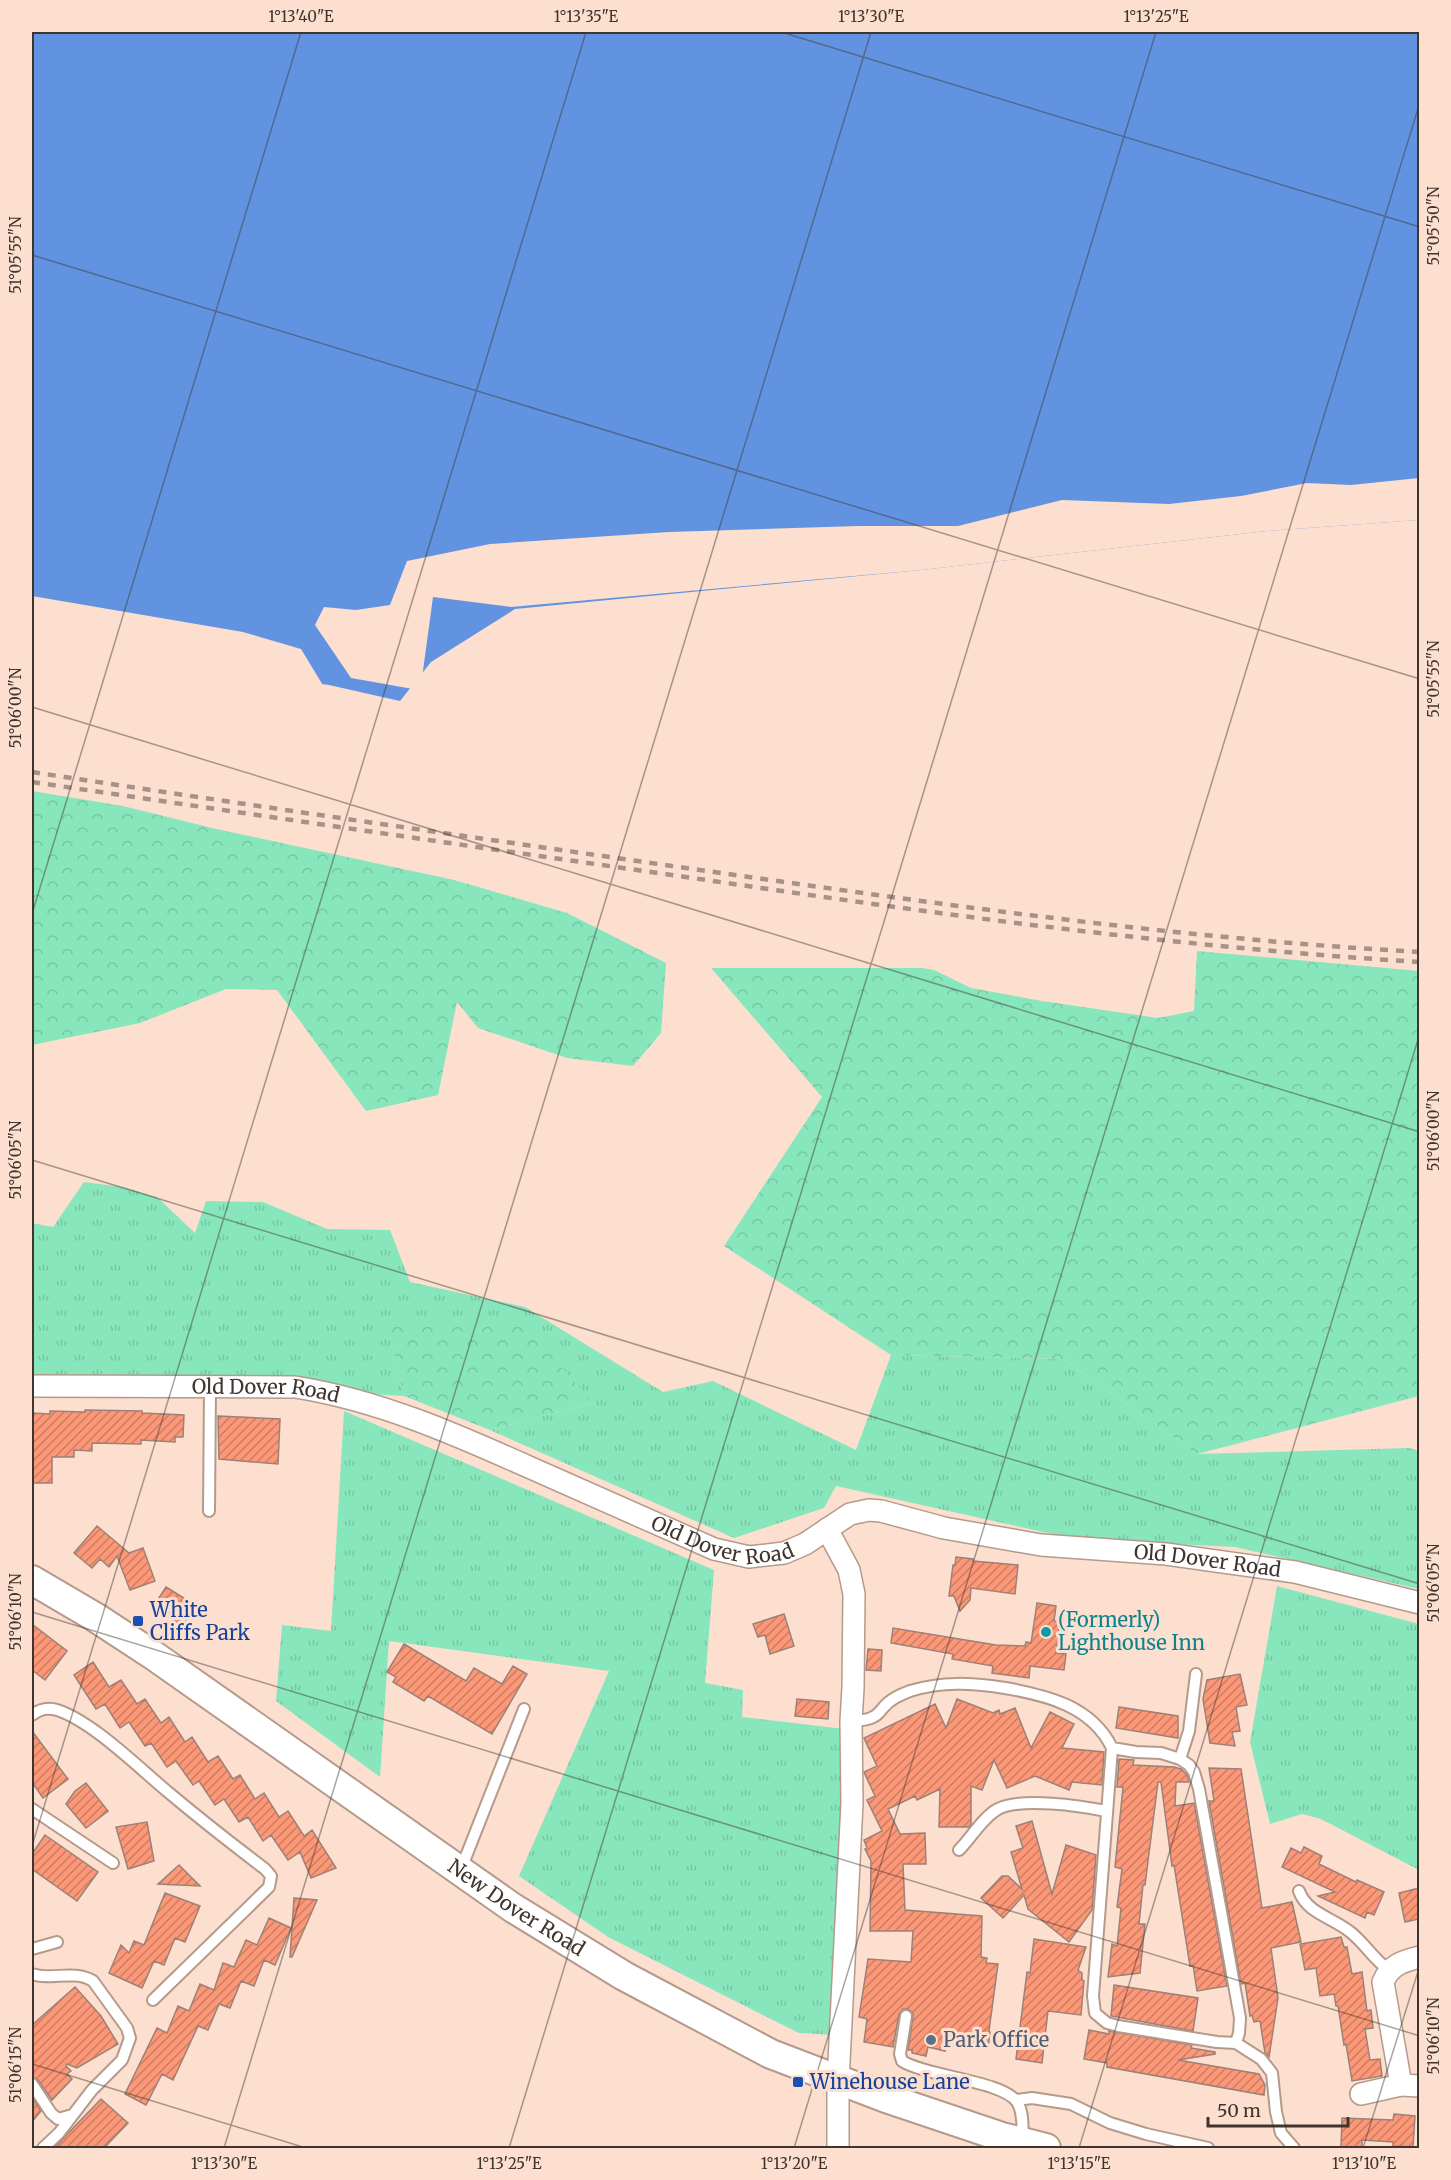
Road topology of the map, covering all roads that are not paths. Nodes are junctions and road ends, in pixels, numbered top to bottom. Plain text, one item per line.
1 (32, 1386) edge
2 (210, 1387) junction
3 (209, 1511) dead end
4 (827, 1529) junction
5 (32, 1580) edge
6 (1419, 1603) edge
7 (1196, 1674) dead end
8 (524, 1709) dead end
9 (32, 1715) edge
10 (851, 1721) junction
11 (1112, 1748) junction
12 (1180, 1759) junction
13 (32, 1809) edge
14 (1106, 1811) junction
15 (959, 1851) dead end
16 (113, 1863) dead end
17 (460, 1872) junction
18 (1299, 1891) dead end
19 (57, 1942) dead end
20 (32, 1948) edge
21 (1419, 1957) edge
22 (1389, 1970) junction
23 (32, 1974) edge
24 (153, 2000) dead end
25 (906, 2016) dead end
26 (1236, 2043) junction
27 (838, 2081) junction
28 (32, 2084) edge
29 (1410, 2085) edge
30 (1361, 2094) dead end
31 (1016, 2100) junction
32 (73, 2115) junction
33 (1035, 2146) edge
34 (43, 2148) edge
35 (838, 2148) edge
36 (1208, 2148) edge
37 (1294, 2148) edge

1 - 2 street, Old Dover Road
2 - 3 lane
2 - 4 street, Old Dover Road
4 - 6 street, Old Dover Road
4 - 10 street
5 - 17 main road, New Dover Road
7 - 12 lane
8 - 17 lane
9 - 24 lane
10 - 11 lane
10 - 27 street
11 - 12 lane
11 - 14 lane
12 - 26 lane
13 - 16 lane
14 - 15 lane
14 - 26 lane
17 - 27 main road, New Dover Road
18 - 22 lane
19 - 20 lane
21 - 22 street
22 - 29 street
23 - 32 lane
25 - 31 lane
26 - 37 lane
27 - 33 main road, New Dover Road
27 - 35 street
28 - 32 lane
29 - 30 street
31 - 33 lane
31 - 36 lane
32 - 34 lane

